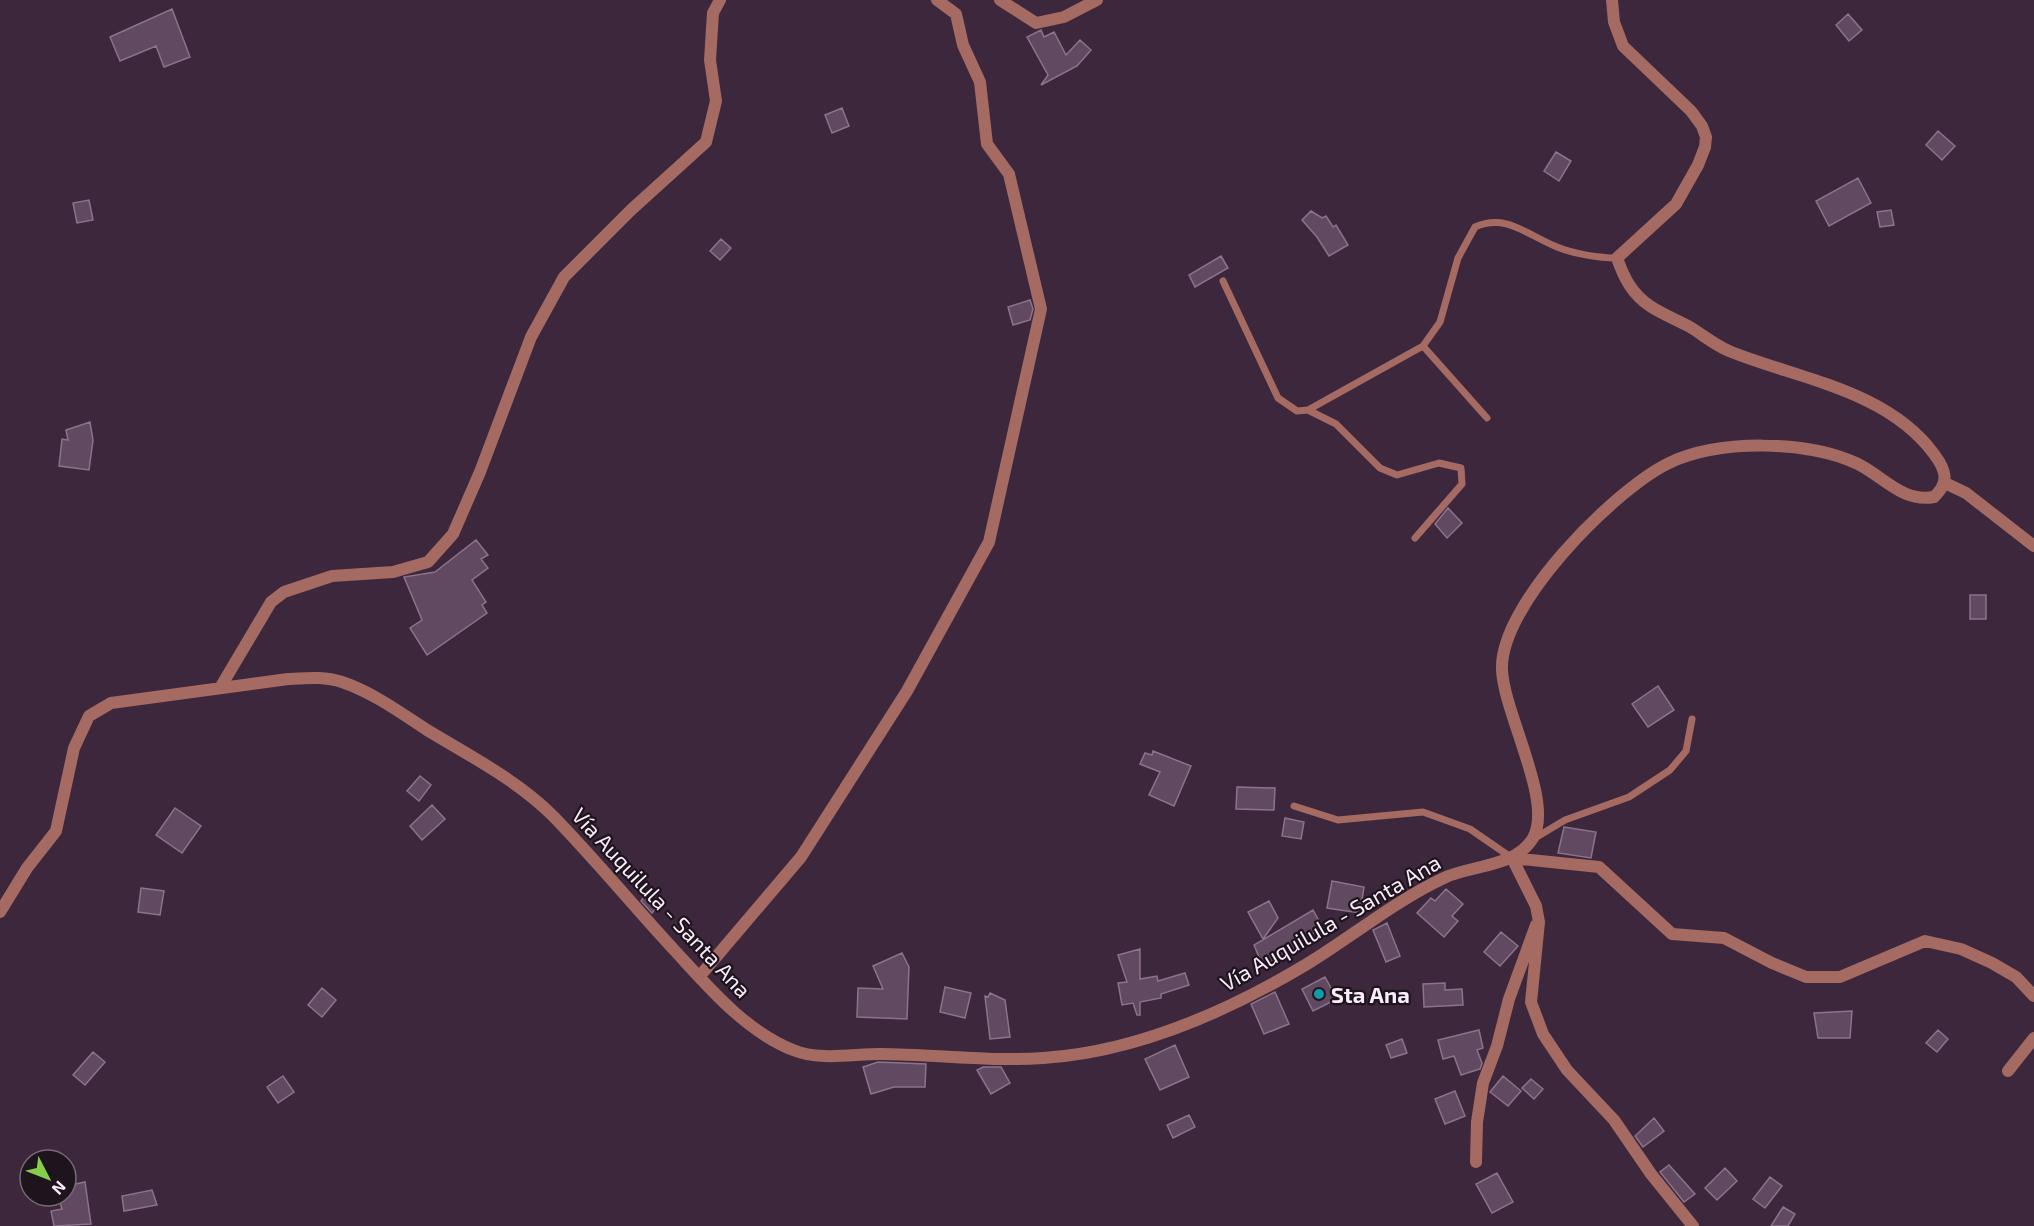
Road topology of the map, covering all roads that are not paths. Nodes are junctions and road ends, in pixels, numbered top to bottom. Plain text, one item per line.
1 (720, 0) edge
2 (937, 0) edge
3 (1000, 0) edge
4 (1097, 0) edge
5 (1612, 0) edge
6 (1617, 258) junction
7 (1223, 281) dead end
8 (1423, 346) junction
9 (1308, 410) junction
10 (1487, 418) dead end
11 (1945, 483) junction
12 (1415, 538) dead end
13 (2034, 546) edge
14 (220, 688) junction
15 (1692, 719) dead end
16 (1293, 806) dead end
17 (1532, 840) junction
18 (1512, 858) junction
19 (0, 912) edge
20 (1539, 922) junction
21 (699, 977) junction
22 (2034, 996) edge
23 (2034, 1038) edge
24 (2008, 1071) dead end
25 (1476, 1162) dead end
26 (1693, 1226) edge

1 - 14 street
2 - 21 street
3 - 4 street
5 - 6 street
6 - 8 lane
6 - 11 street
7 - 9 lane
8 - 9 lane
8 - 10 lane
9 - 12 lane
11 - 13 street
11 - 17 street
14 - 19 street, Vía Auquilula - Santa Ana
14 - 21 street, Vía Auquilula - Santa Ana
15 - 17 lane
16 - 18 lane
17 - 18 street, Vía Auquilula - Santa Ana
18 - 20 street
18 - 21 street, Vía Auquilula - Santa Ana
18 - 22 street
20 - 25 street
20 - 26 street
23 - 24 street

